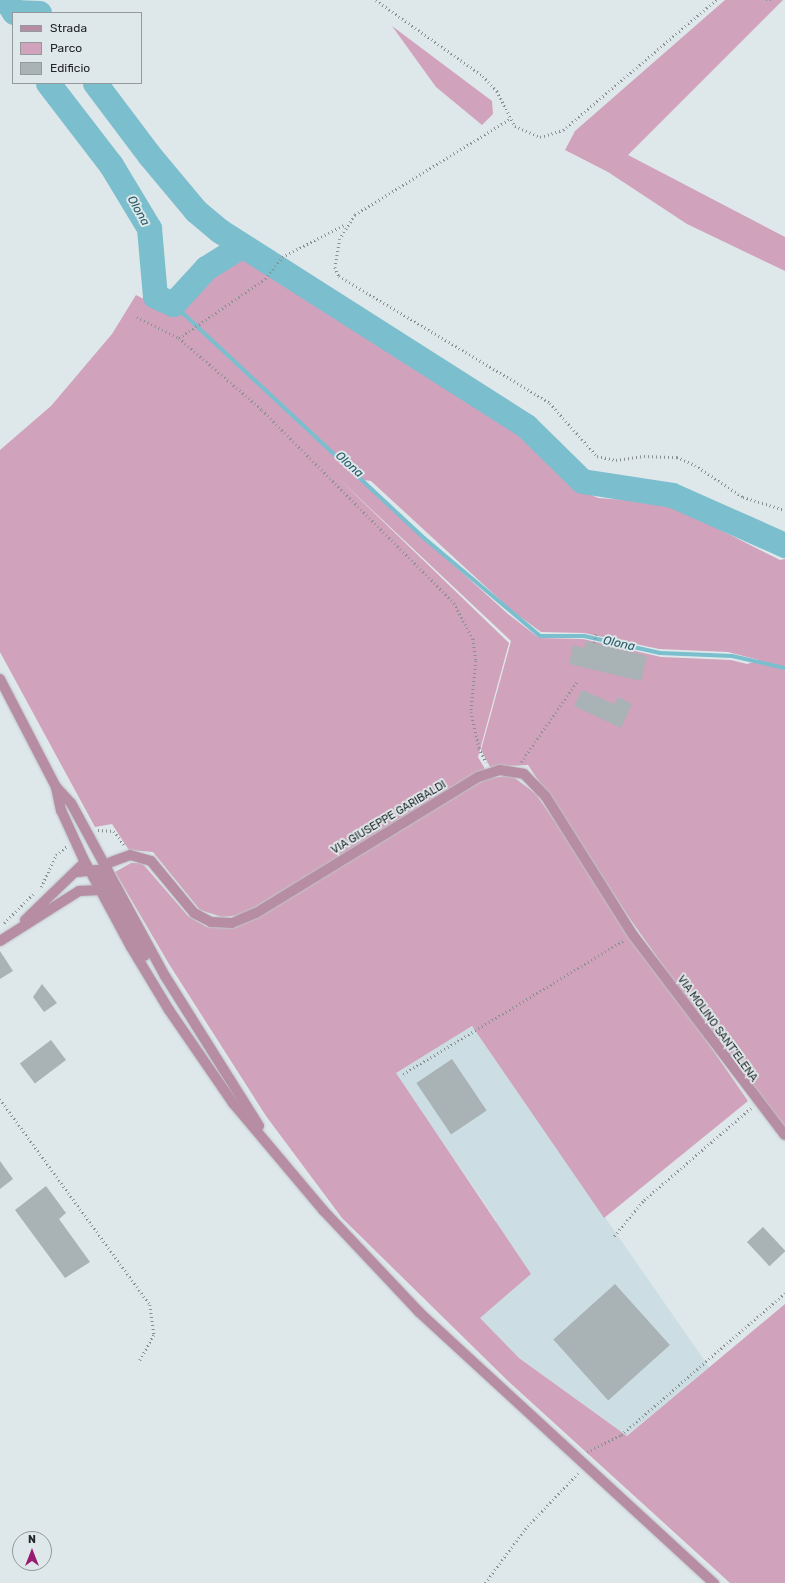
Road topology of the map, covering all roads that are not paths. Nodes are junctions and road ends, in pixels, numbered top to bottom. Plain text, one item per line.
1 (0, 679) edge
2 (56, 787) junction
3 (83, 858) junction
4 (111, 862) dead end
5 (89, 868) junction
6 (77, 872) junction
7 (100, 890) junction
8 (18, 928) junction
9 (633, 934) joint
10 (1, 940) edge
11 (206, 1040) junction
12 (785, 1135) edge
13 (266, 1140) junction
14 (714, 1583) edge

1 - 2 street
2 - 3 street
2 - 11 street
3 - 5 street
3 - 6 street
4 - 9 street, VIA GIUSEPPE GARIBALDI
5 - 6 street
5 - 7 street
5 - 11 street
6 - 8 street
7 - 8 street
7 - 13 street
8 - 10 street
9 - 12 street, VIA MOLINO SANT'ELENA
11 - 13 street
13 - 14 street

